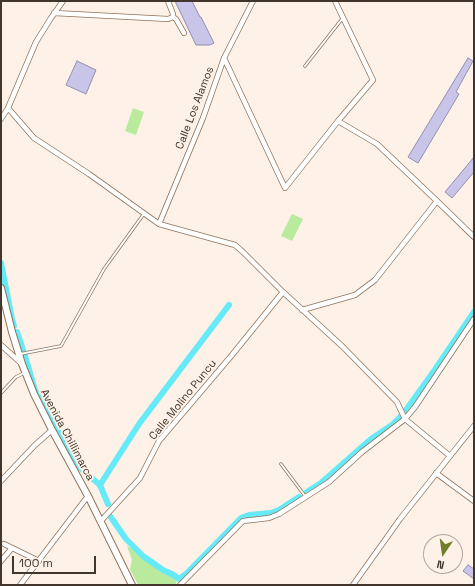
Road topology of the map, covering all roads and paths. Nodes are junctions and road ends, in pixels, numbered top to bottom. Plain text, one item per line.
1 (63, 1) edge
2 (168, 1) edge
3 (253, 1) edge
4 (335, 1) edge
5 (54, 13) junction
6 (173, 17) junction
7 (343, 18) junction
8 (184, 33) dead end
9 (224, 58) junction
10 (305, 66) dead end
11 (8, 108) junction
12 (1, 119) edge
13 (338, 121) junction
14 (437, 201) junction
15 (144, 214) junction
16 (159, 224) junction
17 (474, 237) edge
18 (1, 288) edge
19 (283, 292) junction
20 (302, 310) junction
21 (474, 319) edge
22 (1, 345) edge
23 (19, 354) junction
24 (22, 364) junction
25 (26, 371) junction
26 (1, 393) edge
27 (405, 418) junction
28 (474, 426) edge
29 (52, 430) junction
30 (450, 456) junction
31 (281, 464) dead end
32 (436, 474) junction
33 (1, 481) edge
34 (88, 496) junction
35 (305, 497) junction
36 (474, 501) edge
37 (100, 522) junction
38 (4, 544) dead end
39 (12, 548) junction
40 (1, 561) edge
41 (39, 561) junction
42 (20, 585) edge
43 (132, 585) edge
44 (180, 585) edge
45 (353, 585) edge

1 - 5 street
2 - 6 street
3 - 9 street, Calle Los Alamos
4 - 7 street
5 - 6 street
5 - 11 street
6 - 8 street
7 - 10 lane
7 - 13 street
9 - 13 street
9 - 16 street, Calle Los Alamos
11 - 12 street
11 - 15 street
13 - 14 street
14 - 17 street
14 - 20 street
15 - 16 street
15 - 23 lane
16 - 19 street
18 - 23 street, Avenida Chillimarca
19 - 20 street
19 - 37 street, Calle Molino Puncu
20 - 27 street
21 - 27 street
22 - 24 street
23 - 24 street, Avenida Chillimarca
24 - 25 street, Avenida Chillimarca
25 - 26 lane
25 - 29 street, Avenida Chillimarca
27 - 30 street
27 - 35 street
28 - 30 street
29 - 33 street
29 - 34 street, Avenida Chillimarca
30 - 32 street
31 - 35 lane
32 - 36 street
32 - 45 street
34 - 37 street, Avenida Chillimarca
34 - 41 street
35 - 44 street
37 - 43 street, Avenida Chillimarca
38 - 39 street
39 - 40 street
39 - 41 street
41 - 42 street

